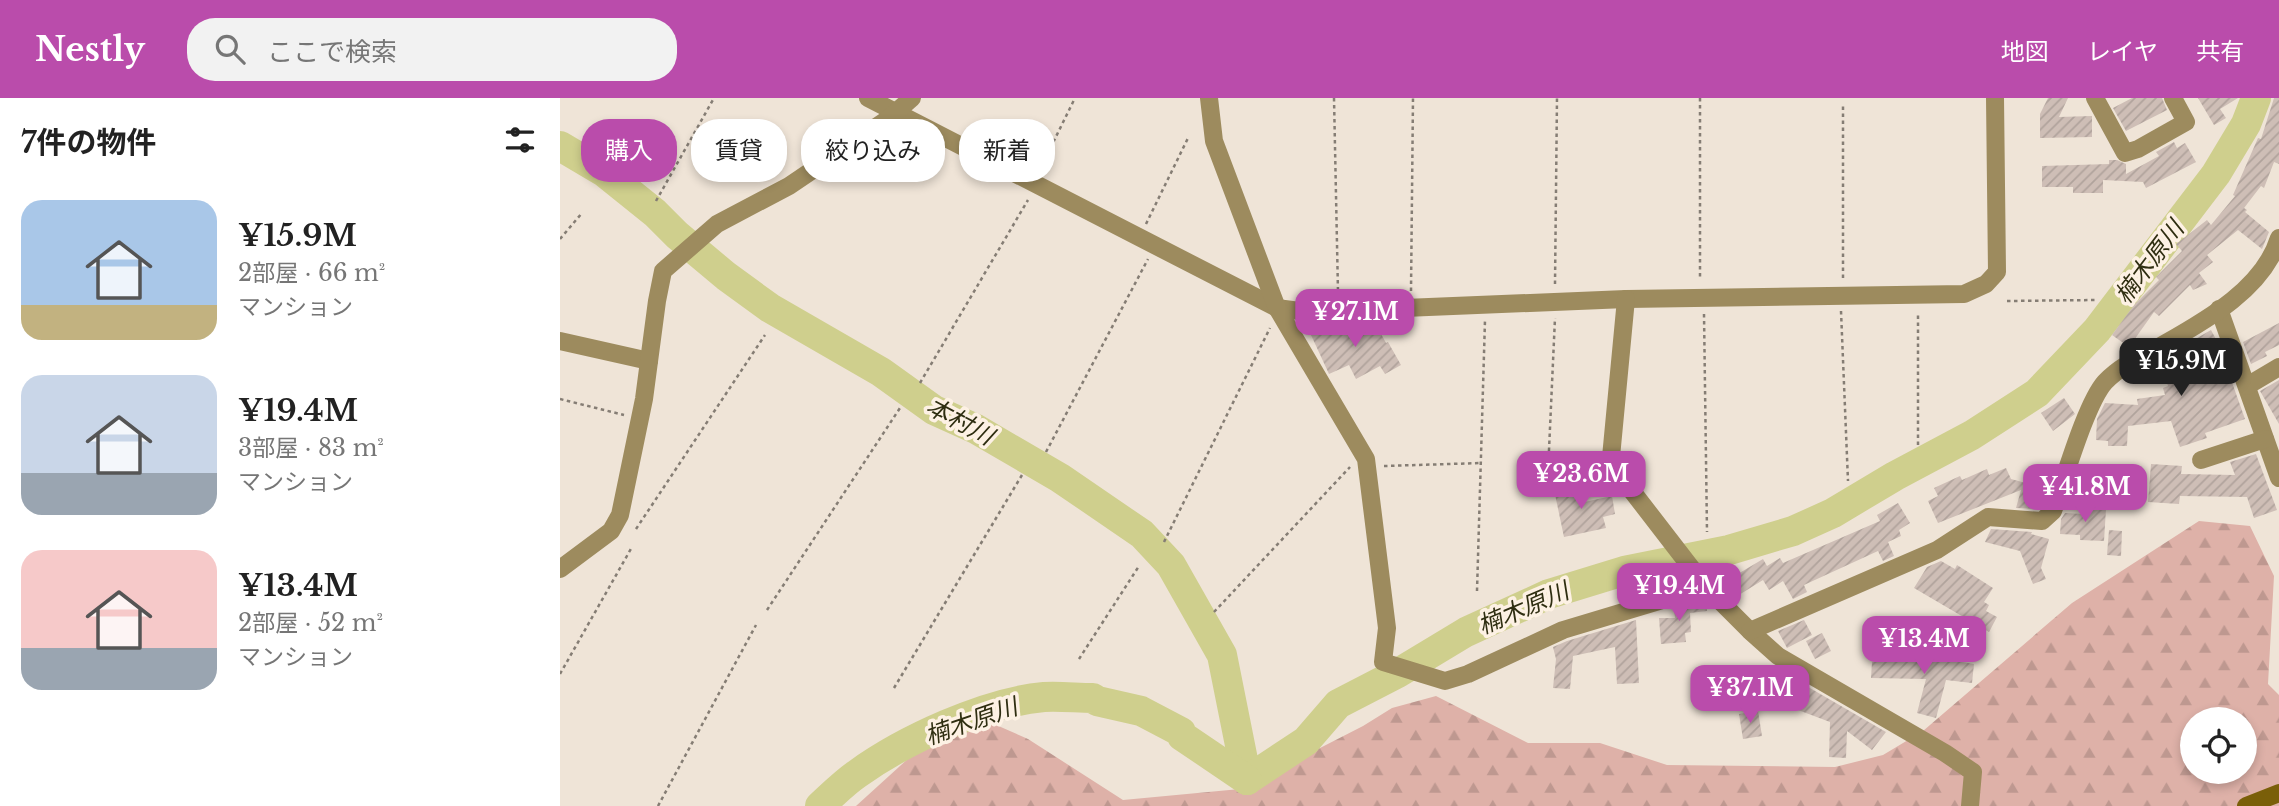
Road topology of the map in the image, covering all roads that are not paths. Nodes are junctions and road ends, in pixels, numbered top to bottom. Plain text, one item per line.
1 (868, 98) edge
2 (912, 98) edge
3 (1209, 98) edge
4 (1995, 98) edge
5 (2095, 98) edge
6 (2173, 98) edge
7 (895, 112) junction
8 (2279, 238) edge
9 (1626, 299) junction
10 (2219, 309) junction
11 (1274, 316) junction
12 (560, 341) edge
13 (649, 361) junction
14 (2279, 367) edge
15 (2247, 386) junction
16 (2265, 439) junction
17 (2200, 460) dead end
18 (2279, 478) edge
19 (560, 569) edge
20 (1702, 582) junction
21 (1750, 631) junction
22 (2279, 793) edge
23 (1970, 806) edge
24 (2246, 806) edge

1 - 7 street
2 - 7 street
3 - 11 street
4 - 9 street
5 - 6 street
7 - 11 street
7 - 13 street
8 - 10 street
9 - 11 street
9 - 20 street
10 - 15 street
10 - 21 street
11 - 20 street
12 - 13 street
13 - 19 street
14 - 15 street
15 - 16 street
16 - 17 street
16 - 18 street
20 - 21 street
21 - 23 street
22 - 24 street

